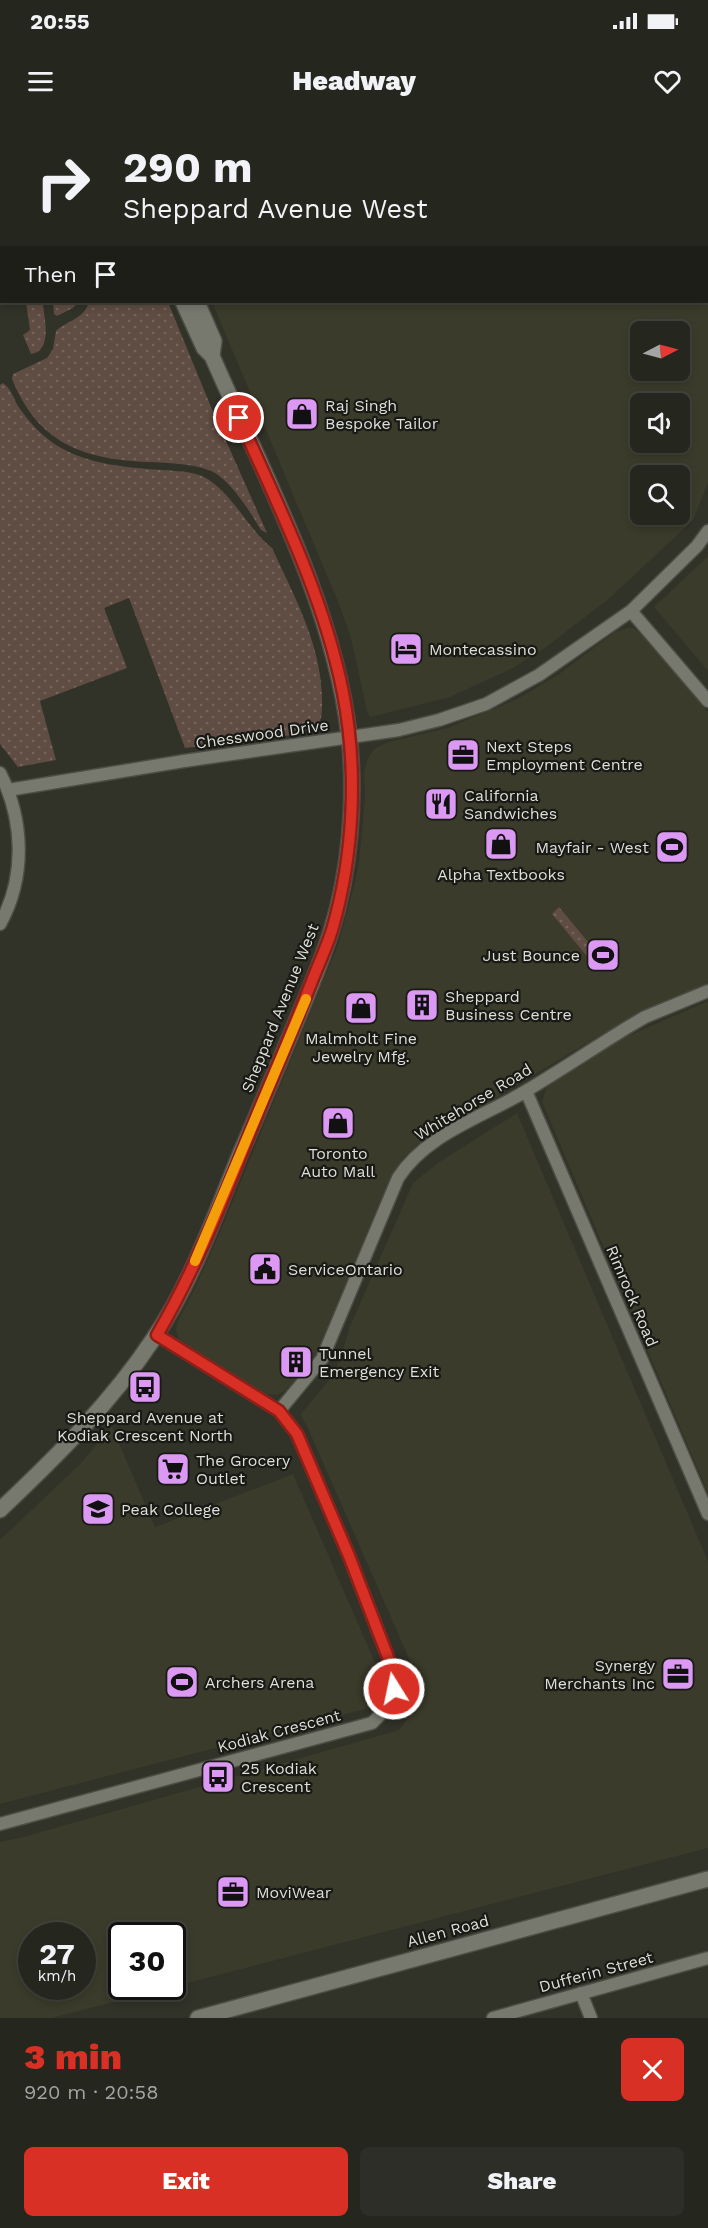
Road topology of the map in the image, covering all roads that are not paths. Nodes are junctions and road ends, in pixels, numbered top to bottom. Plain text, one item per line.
1 (183, 303) edge
2 (197, 303) edge
3 (212, 356) junction
4 (708, 531) edge
5 (631, 611) junction
6 (708, 701) edge
7 (349, 739) junction
8 (0, 772) edge
9 (8, 790) junction
10 (0, 924) edge
11 (708, 991) edge
12 (526, 1091) junction
13 (157, 1335) junction
14 (279, 1411) junction
15 (0, 1510) edge
16 (708, 1514) edge
17 (0, 1824) edge
18 (708, 1879) edge
19 (708, 1959) edge
20 (581, 1993) junction
21 (198, 2018) edge
22 (493, 2018) edge
23 (591, 2018) edge

1 - 3 main road, Sheppard Avenue West
2 - 3 main road, Sheppard Avenue West
3 - 7 main road, Sheppard Avenue West
4 - 5 street, Chesswood Drive
5 - 6 street
5 - 7 street, Chesswood Drive
7 - 9 street, Chesswood Drive
7 - 13 main road, Sheppard Avenue West
8 - 9 street
9 - 10 street
11 - 12 street, Whitehorse Road
12 - 14 street, Whitehorse Road
12 - 16 street, Rimrock Road
13 - 14 street, Kodiak Crescent
13 - 15 main road, Sheppard Avenue West
14 - 17 street, Kodiak Crescent
18 - 21 main road, Allen Road
19 - 20 street, Dufferin Street
20 - 22 street, Dufferin Street
20 - 23 street

